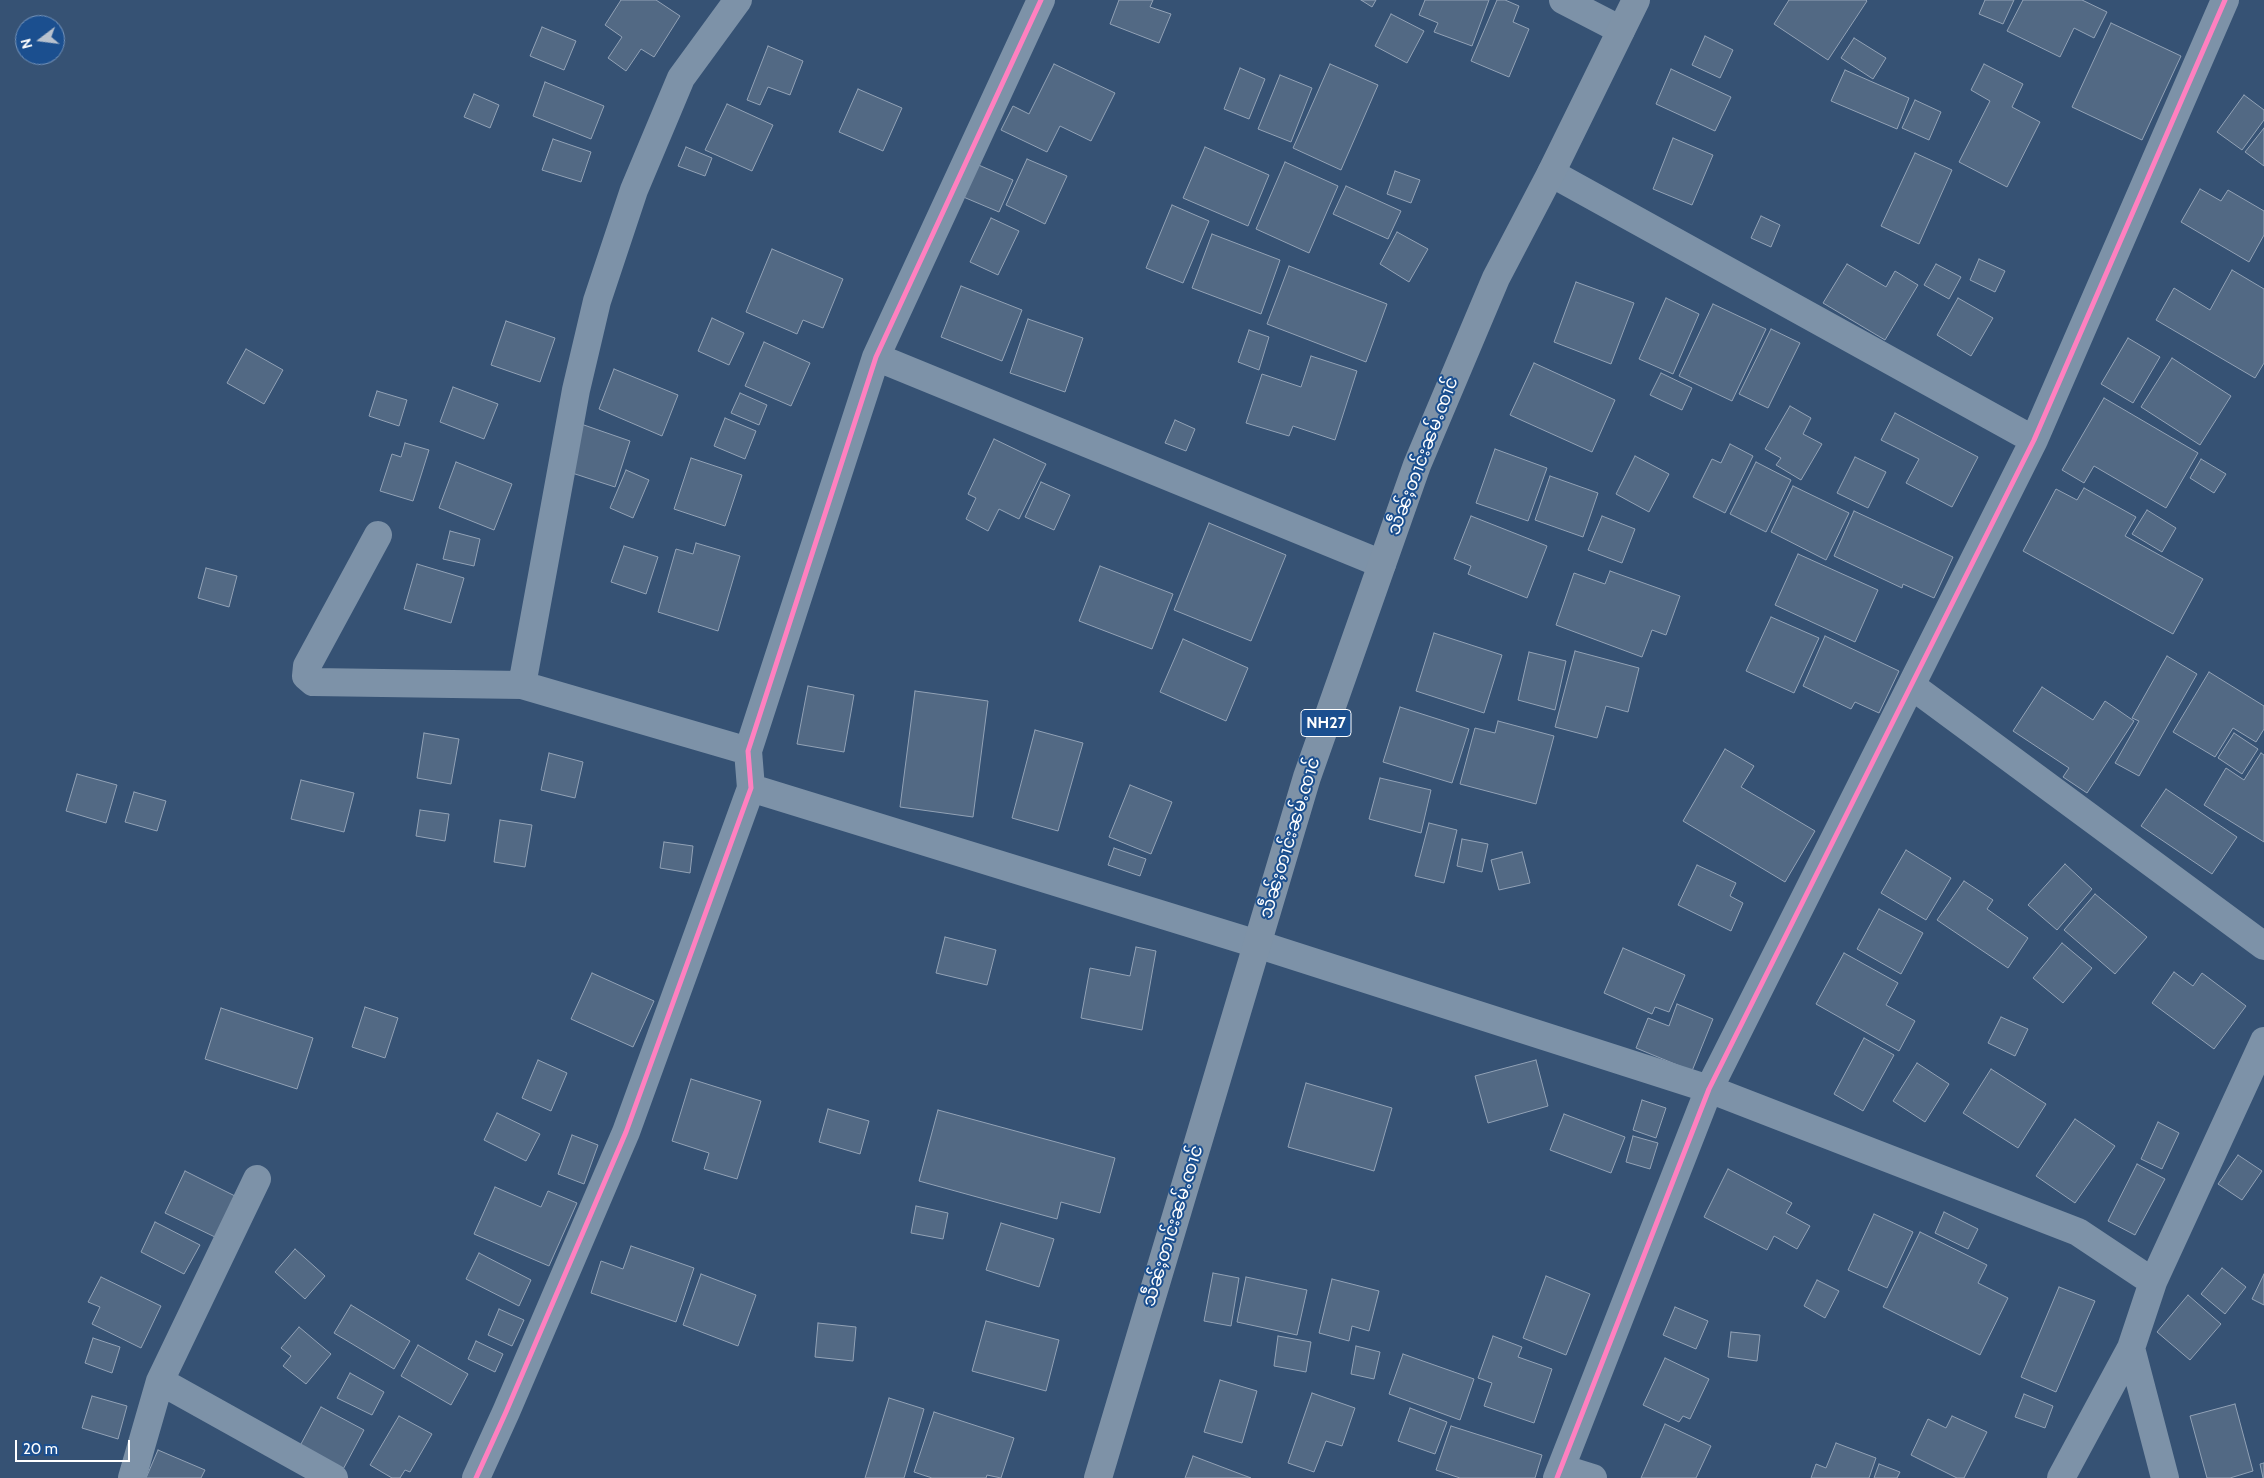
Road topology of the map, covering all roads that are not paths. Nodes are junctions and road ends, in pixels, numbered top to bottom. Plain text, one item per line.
1 (738, 0) edge
2 (1041, 0) edge
3 (1563, 0) edge
4 (1636, 0) edge
5 (2225, 0) edge
6 (1621, 30) junction
7 (1551, 173) junction
8 (876, 357) junction
9 (2034, 440) junction
10 (378, 535) dead end
11 (1382, 564) junction
12 (522, 685) junction
13 (1912, 686) junction
14 (748, 751) junction
15 (751, 788) junction
16 (1257, 944) junction
17 (2264, 946) edge
18 (2264, 1041) edge
19 (1709, 1089) junction
20 (257, 1179) dead end
21 (2153, 1282) junction
22 (2131, 1348) junction
23 (160, 1381) junction
24 (1559, 1473) edge
25 (132, 1478) edge
26 (334, 1478) edge
27 (476, 1478) edge
28 (1098, 1478) edge
29 (1593, 1478) edge
30 (2062, 1478) edge
31 (2165, 1478) edge

1 - 12 street
2 - 8 street
3 - 6 street
4 - 6 highway, သဵၼ်ႈတၢင်းၼမ်ႉၸၢင် / NH27
5 - 9 street
6 - 7 highway, သဵၼ်ႈတၢင်းၼမ်ႉၸၢင် / NH27
7 - 9 street
7 - 11 highway, သဵၼ်ႈတၢင်းၼမ်ႉၸၢင် / NH27
8 - 11 street
8 - 14 street
9 - 13 street
10 - 12 street
11 - 16 highway, သဵၼ်ႈတၢင်းၼမ်ႉၸၢင် / NH27
12 - 14 street
13 - 17 street
13 - 19 street
14 - 15 street
15 - 16 street
15 - 27 street
16 - 19 street
16 - 28 highway, သဵၼ်ႈတၢင်းၼမ်ႉၸၢင် / NH27
18 - 21 street
19 - 21 street
19 - 24 street
20 - 23 street
21 - 22 street
22 - 30 street
22 - 31 street
23 - 25 street
23 - 26 street
24 - 29 street

